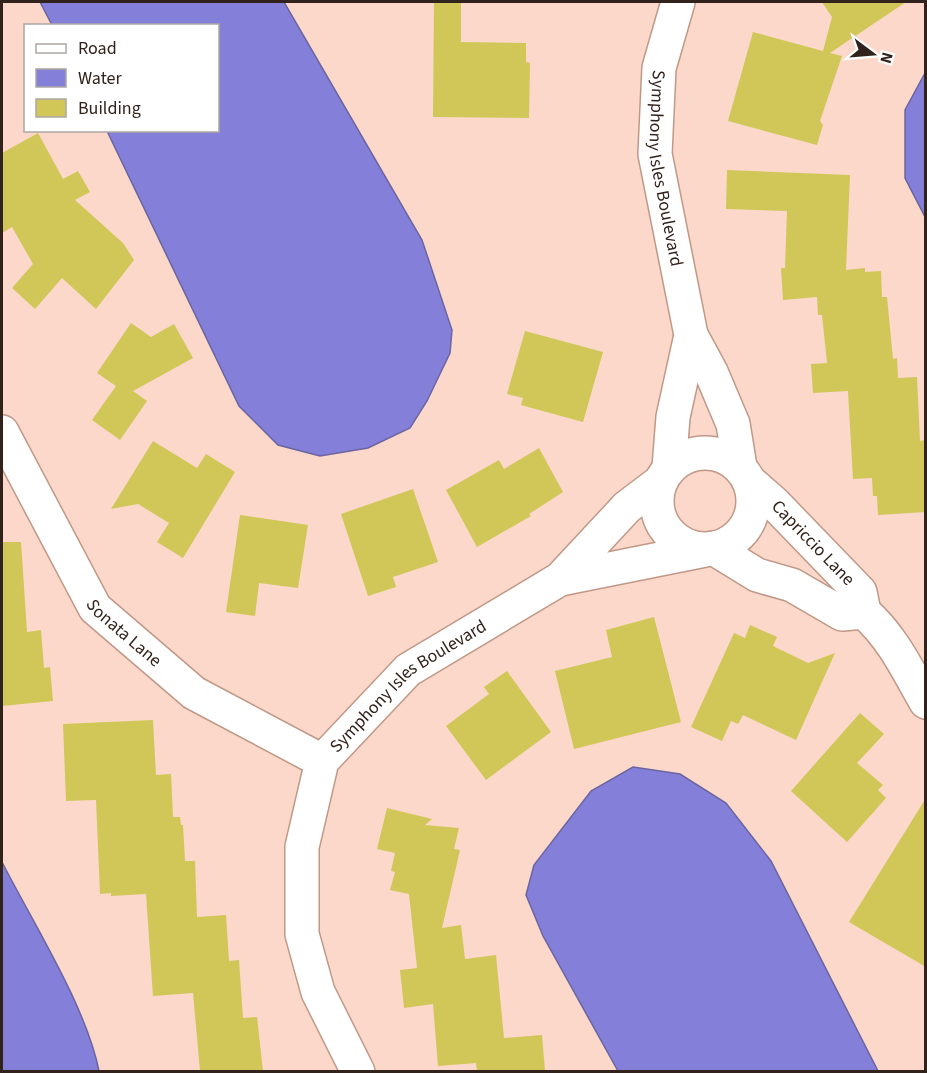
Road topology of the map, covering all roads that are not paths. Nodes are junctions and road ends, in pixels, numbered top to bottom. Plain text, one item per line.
1 (678, 2) edge
2 (691, 335) junction
3 (2, 432) edge
4 (745, 474) junction
5 (664, 475) junction
6 (709, 549) junction
7 (560, 579) junction
8 (864, 612) junction
9 (926, 702) edge
10 (322, 761) junction
11 (358, 1071) edge

1 - 2 street, Symphony Isles Boulevard
2 - 4 street
2 - 5 street
3 - 10 street, Sonata Lane
4 - 5 street
4 - 6 street
4 - 8 street, Capriccio Lane
5 - 6 street
5 - 7 street
6 - 7 street
6 - 8 street, Capriccio Lane
7 - 10 street, Symphony Isles Boulevard
8 - 9 street, Capriccio Lane
10 - 11 street, Symphony Isles Boulevard

